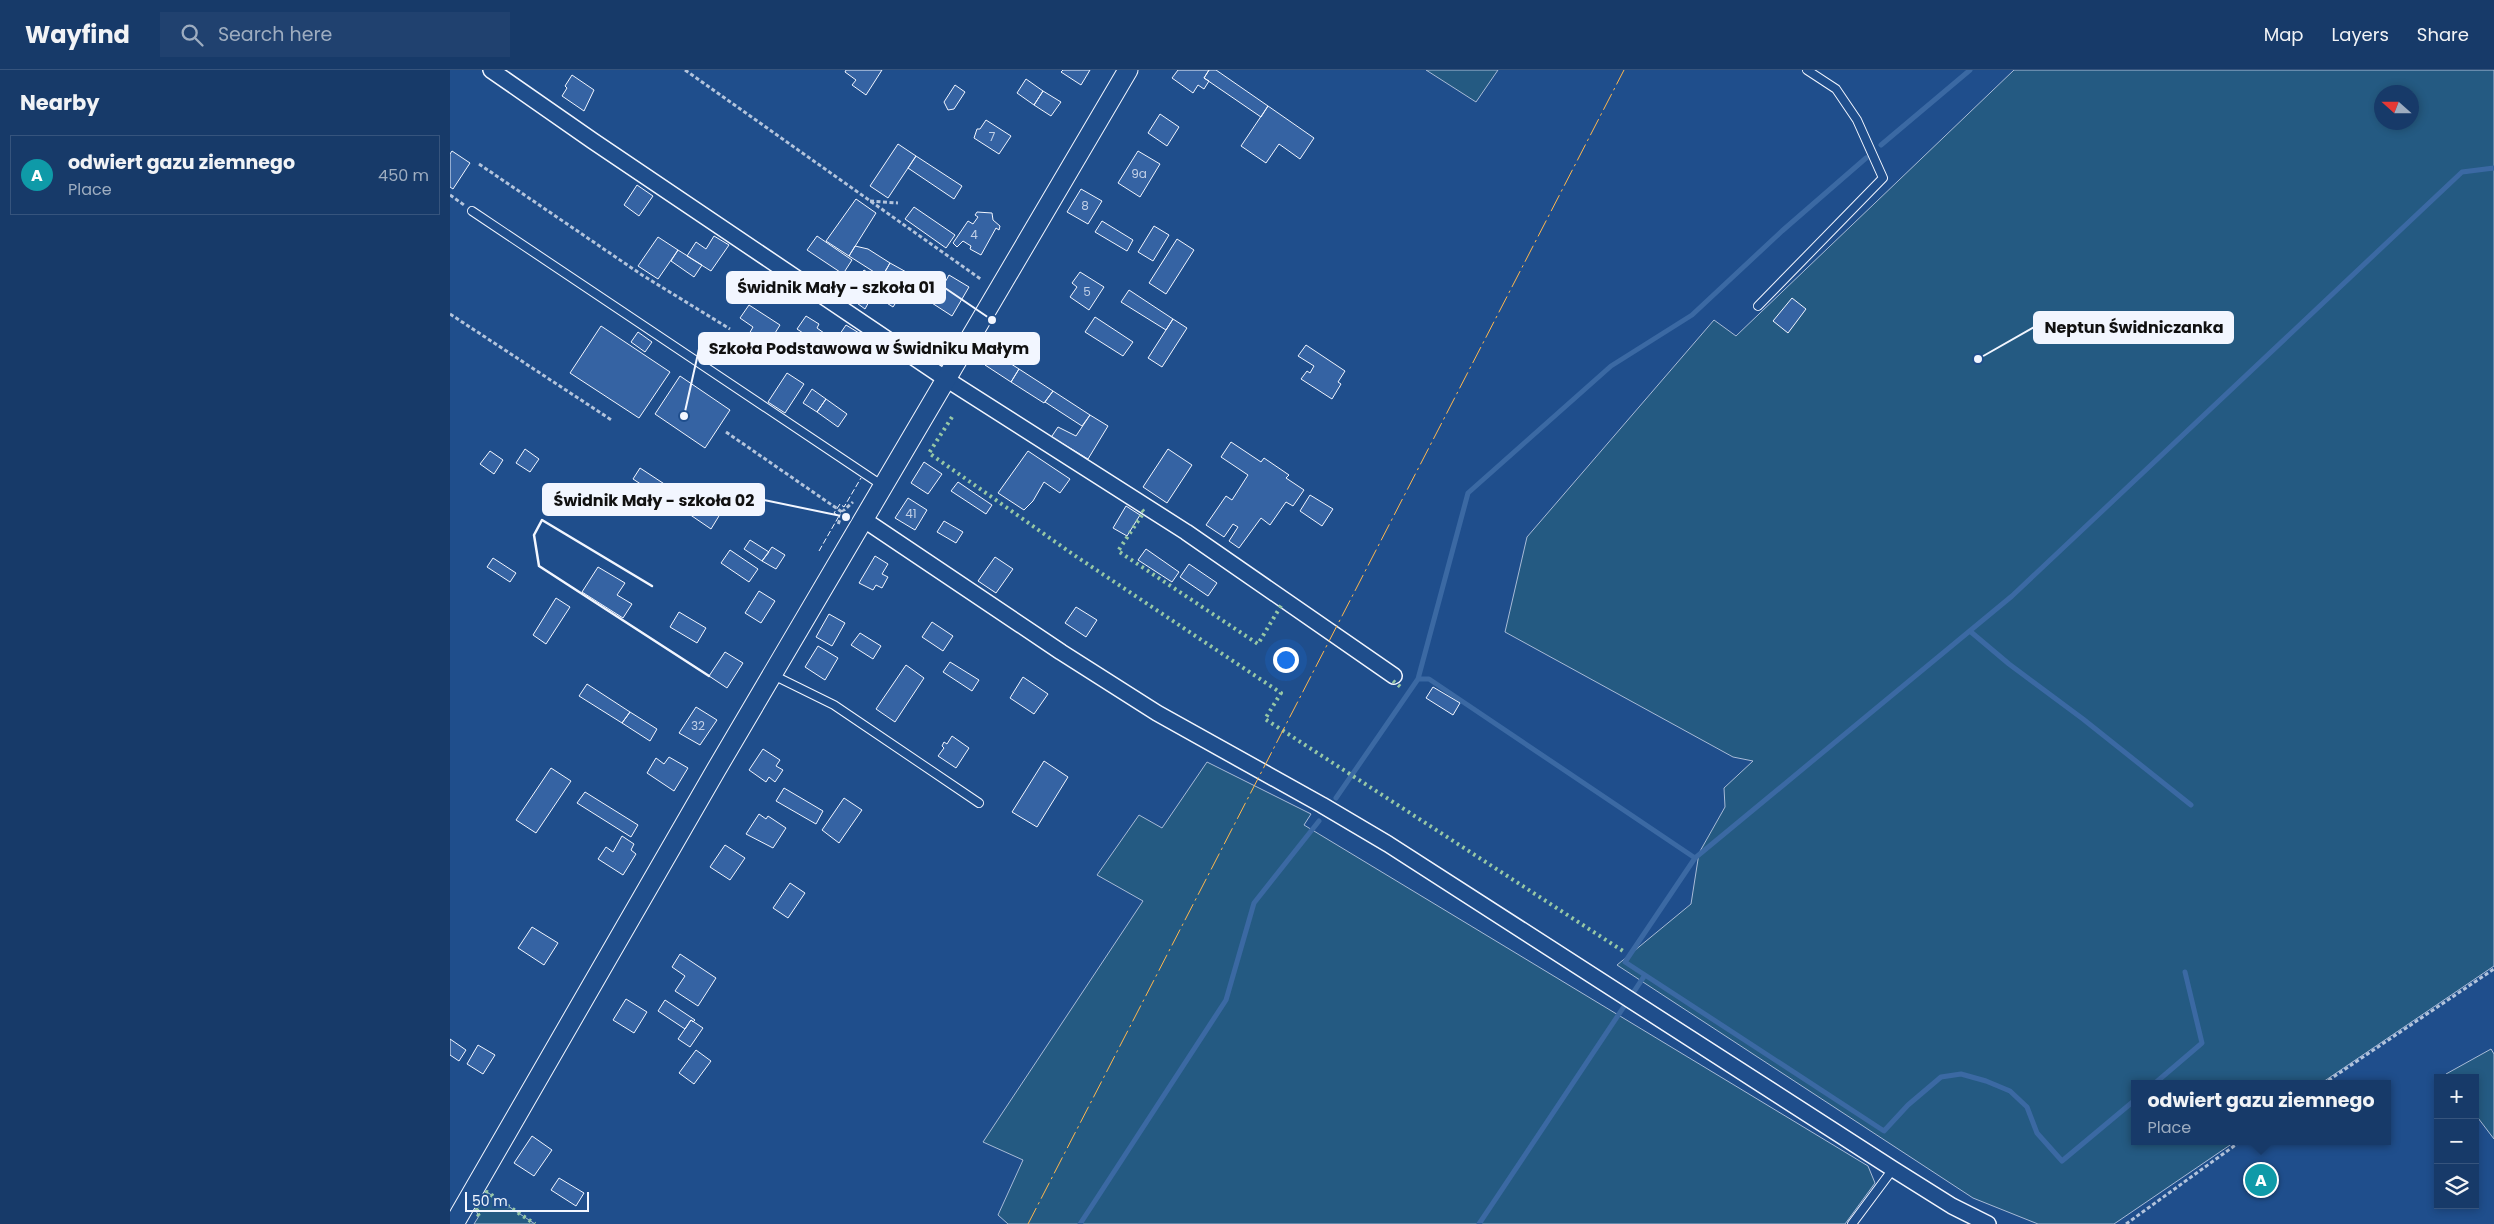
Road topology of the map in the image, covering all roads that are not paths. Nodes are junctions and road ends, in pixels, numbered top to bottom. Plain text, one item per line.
1 (491, 70) edge
2 (1128, 70) edge
3 (1807, 70) edge
4 (472, 211) road end
5 (1758, 306) dead end
6 (946, 378) junction
7 (883, 486) junction
8 (863, 519) junction
9 (772, 674) junction
10 (1394, 676) dead end
11 (979, 803) dead end
12 (1893, 1169) junction
13 (454, 1224) edge
14 (1852, 1224) edge
15 (1988, 1224) edge

1 - 6 street
2 - 6 street
3 - 5 lane
4 - 7 lane
6 - 7 street
6 - 10 street
7 - 8 street
8 - 9 street
8 - 12 street
9 - 11 lane
9 - 13 street
12 - 14 lane
12 - 15 street

